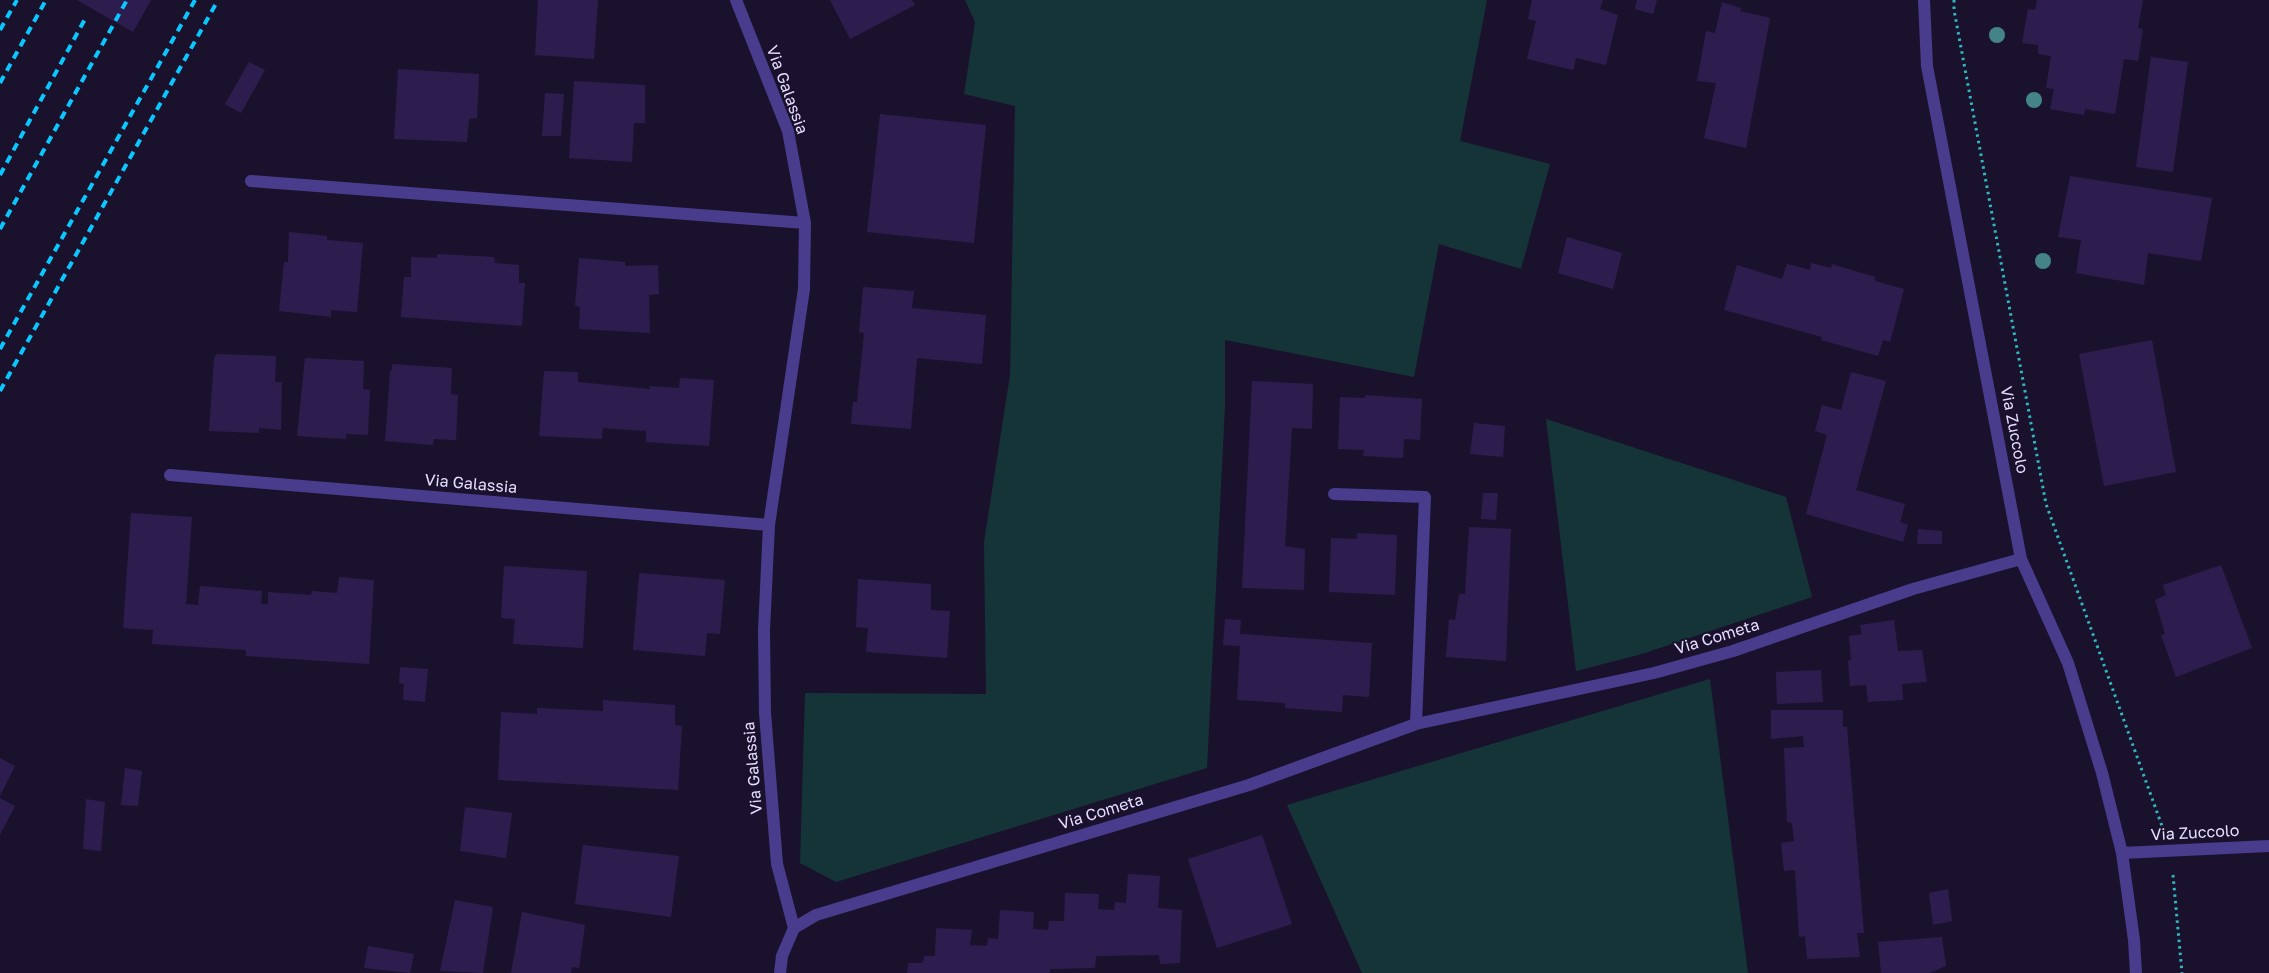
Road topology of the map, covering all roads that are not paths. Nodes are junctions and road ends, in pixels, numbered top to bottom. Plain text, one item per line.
1 (736, 0) edge
2 (1924, 0) edge
3 (251, 182) dead end
4 (804, 222) junction
5 (170, 475) dead end
6 (1334, 494) dead end
7 (770, 525) junction
8 (2021, 559) junction
9 (1416, 724) junction
10 (2269, 846) edge
11 (2122, 853) junction
12 (794, 928) junction
13 (780, 973) edge
14 (2136, 973) edge

1 - 4 street, Via Galassia
2 - 8 street, Via Zuccolo
3 - 4 street
4 - 7 street, Via Galassia
5 - 7 street, Via Galassia
6 - 9 street
7 - 12 street, Via Galassia
8 - 9 street, Via Cometa
8 - 11 street, Via Zuccolo
9 - 12 street, Via Cometa
10 - 11 street, Via Zuccolo
11 - 14 street, Via Zuccolo
12 - 13 street

